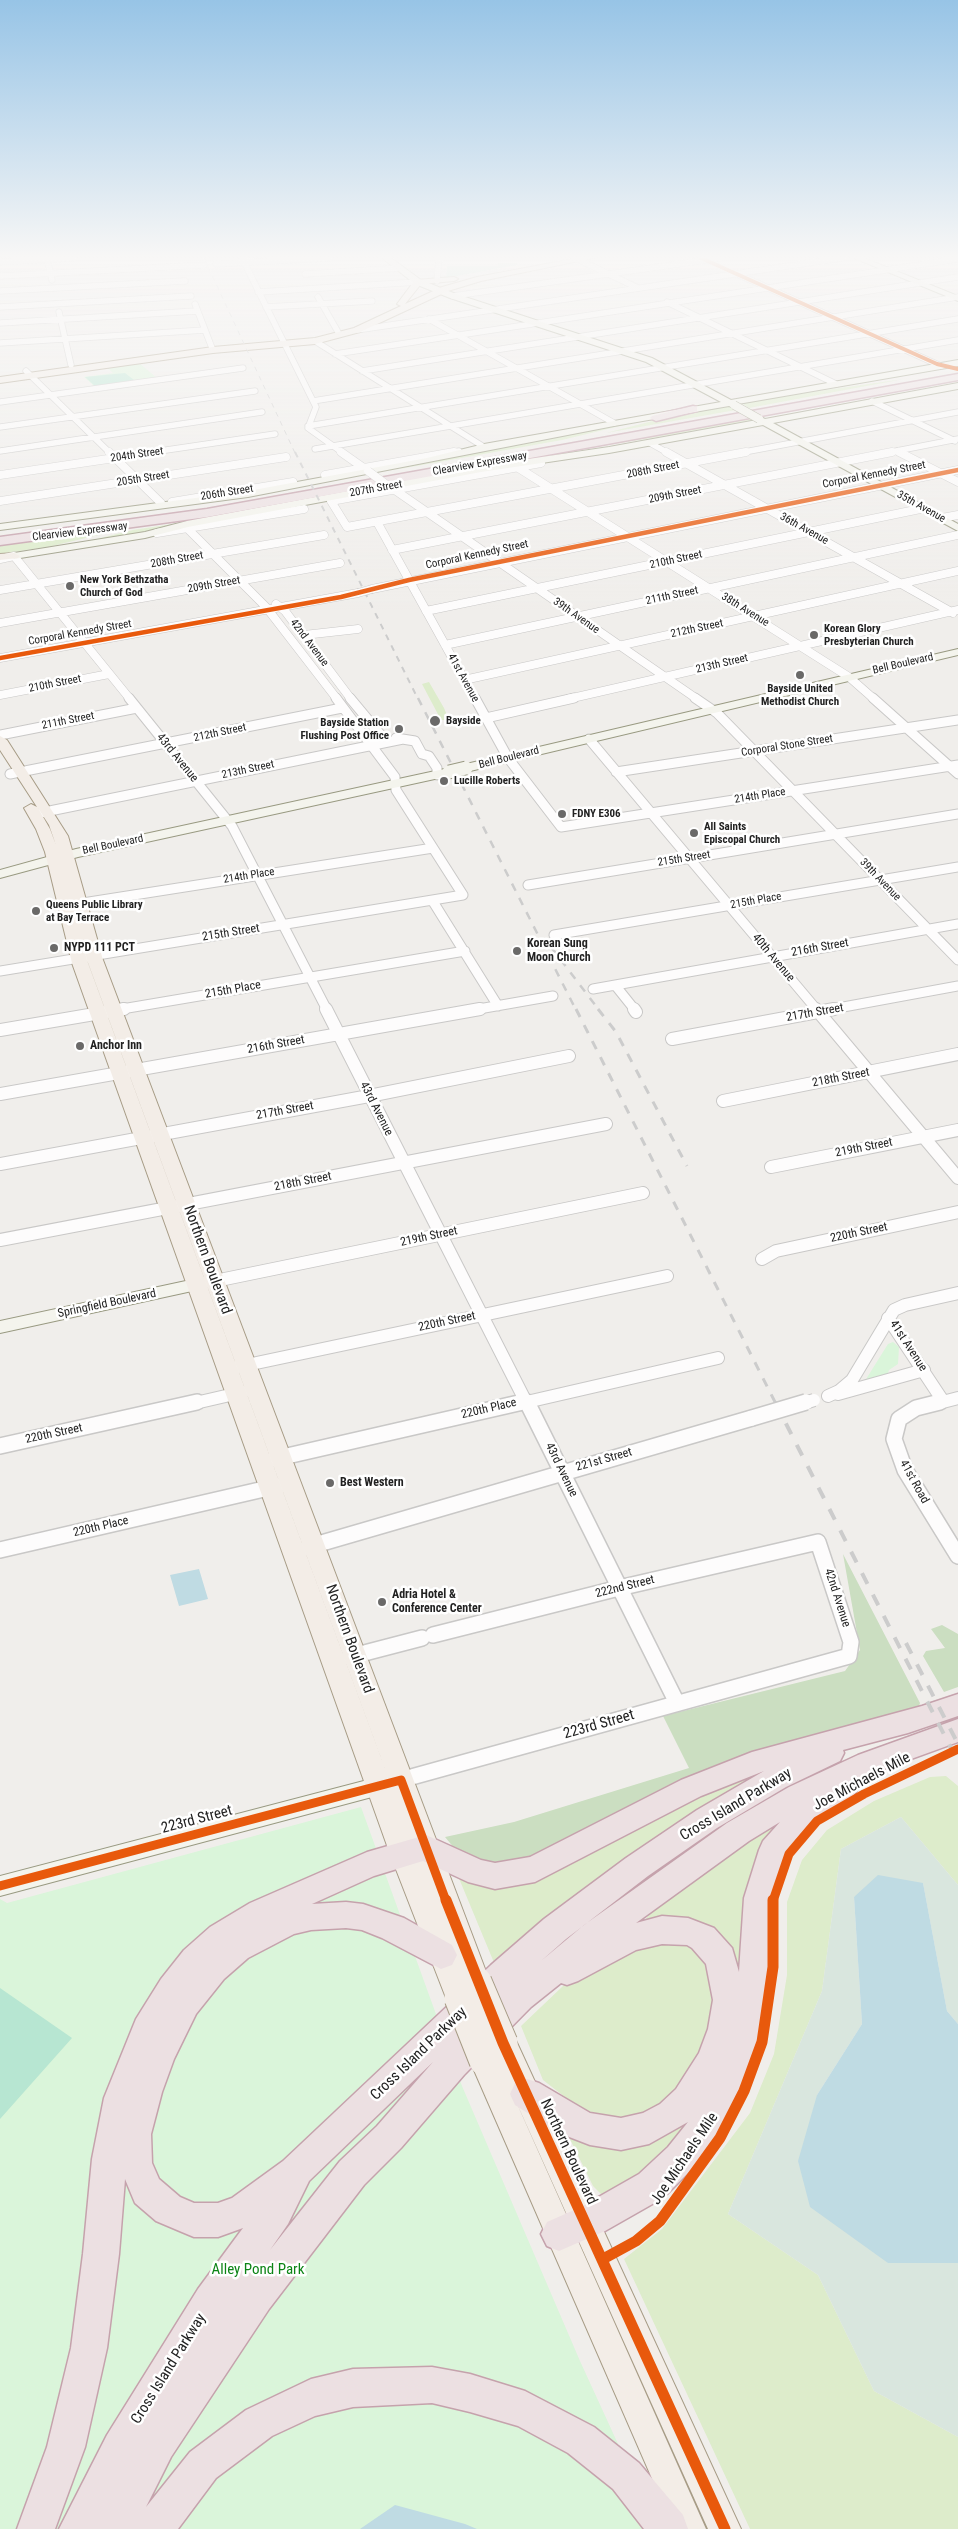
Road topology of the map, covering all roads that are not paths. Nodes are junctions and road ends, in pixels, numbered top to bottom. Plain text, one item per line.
1 (19, 376) edge
2 (35, 376) edge
3 (37, 376) edge
4 (187, 376) edge
5 (300, 376) edge
6 (371, 376) edge
7 (466, 376) edge
8 (530, 376) edge
9 (605, 376) edge
10 (680, 376) edge
11 (741, 376) edge
12 (820, 376) edge
13 (883, 376) edge
14 (920, 376) edge
15 (931, 376) edge
16 (958, 378) edge
17 (0, 380) edge
18 (695, 384) junction
19 (836, 384) junction
20 (548, 386) junction
21 (958, 386) edge
22 (391, 388) junction
23 (255, 391) dead end
24 (60, 394) junction
25 (50, 395) junction
26 (760, 397) junction
27 (313, 401) junction
28 (872, 401) junction
29 (0, 402) edge
30 (580, 404) junction
31 (732, 404) junction
32 (420, 407) junction
33 (693, 409) junction
34 (262, 412) dead end
35 (958, 412) edge
36 (83, 416) junction
37 (73, 417) junction
38 (777, 419) junction
39 (762, 420) junction
40 (912, 420) junction
41 (614, 423) junction
42 (308, 426) junction
43 (451, 426) junction
44 (0, 427) edge
45 (275, 434) dead end
46 (690, 435) junction
47 (103, 436) junction
48 (94, 437) junction
49 (801, 441) junction
50 (956, 441) edge
51 (650, 443) junction
52 (333, 446) junction
53 (484, 447) junction
54 (316, 450) dead end
55 (609, 450) junction
56 (0, 451) edge
57 (897, 451) junction
58 (124, 456) junction
59 (286, 457) dead end
60 (115, 458) junction
61 (841, 462) junction
62 (687, 464) junction
63 (516, 467) junction
64 (366, 469) junction
65 (958, 470) edge
66 (406, 472) junction
67 (940, 473) junction
68 (426, 474) junction
69 (325, 475) dead end
70 (0, 476) edge
71 (148, 478) junction
72 (137, 480) junction
73 (293, 482) dead end
74 (958, 482) edge
75 (726, 485) junction
76 (882, 485) junction
77 (393, 489) junction
78 (552, 489) junction
79 (307, 490) junction
80 (0, 501) edge
81 (278, 501) junction
82 (171, 502) junction
83 (161, 504) junction
84 (767, 508) junction
85 (925, 508) junction
86 (304, 510) dead end
87 (428, 512) junction
88 (588, 512) junction
89 (958, 515) edge
90 (84, 516) junction
91 (942, 518) junction
92 (376, 522) junction
93 (0, 527) edge
94 (198, 527) junction
95 (188, 528) junction
96 (958, 528) edge
97 (810, 532) junction
98 (145, 535) junction
99 (324, 535) dead end
100 (958, 535) edge
101 (0, 536) edge
102 (462, 536) junction
103 (627, 536) junction
104 (0, 542) edge
105 (392, 550) junction
106 (43, 551) junction
107 (223, 552) junction
108 (213, 554) junction
109 (14, 556) junction
110 (854, 557) junction
111 (0, 558) edge
112 (498, 562) junction
113 (668, 562) junction
114 (340, 564) dead end
115 (958, 571) edge
116 (251, 579) junction
117 (409, 580) junction
118 (240, 581) junction
119 (37, 584) junction
120 (902, 584) junction
121 (710, 588) junction
122 (538, 589) junction
123 (0, 590) edge
124 (281, 608) junction
125 (269, 610) junction
126 (426, 611) junction
127 (59, 612) junction
128 (956, 612) edge
129 (755, 616) junction
130 (577, 617) junction
131 (0, 623) edge
132 (358, 630) dead end
133 (304, 636) junction
134 (86, 643) junction
135 (445, 645) junction
136 (620, 646) junction
137 (802, 646) junction
138 (958, 652) edge
139 (0, 658) edge
140 (109, 674) junction
141 (849, 676) junction
142 (665, 677) junction
143 (336, 678) junction
144 (464, 680) junction
145 (322, 681) junction
146 (0, 695) edge
147 (136, 708) junction
148 (342, 708) junction
149 (712, 709) junction
150 (486, 718) junction
151 (958, 720) edge
152 (906, 728) junction
153 (380, 734) junction
154 (403, 739) junction
155 (589, 739) junction
156 (1, 741) edge
157 (166, 744) junction
158 (371, 745) junction
159 (755, 750) junction
160 (0, 758) edge
161 (508, 758) junction
162 (954, 766) edge
163 (616, 772) junction
164 (15, 773) junction
165 (958, 774) edge
166 (436, 775) junction
167 (196, 781) junction
168 (396, 784) junction
169 (794, 791) junction
170 (41, 813) junction
171 (651, 813) junction
172 (958, 814) edge
173 (227, 819) junction
174 (561, 827) joint
175 (836, 834) junction
176 (433, 848) junction
177 (60, 858) junction
178 (689, 858) junction
179 (958, 866) edge
180 (0, 874) edge
181 (257, 875) junction
182 (880, 880) junction
183 (528, 885) dead end
184 (463, 895) joint
185 (432, 900) junction
186 (72, 904) junction
187 (729, 906) junction
188 (282, 924) junction
189 (958, 924) edge
190 (928, 929) junction
191 (554, 935) dead end
192 (465, 951) junction
193 (86, 957) junction
194 (772, 957) junction
195 (958, 960) edge
196 (0, 971) edge
197 (309, 977) junction
198 (615, 985) junction
199 (958, 986) edge
200 (592, 989) dead end
201 (553, 996) dead end
202 (498, 1006) junction
203 (106, 1012) junction
204 (636, 1012) dead end
205 (819, 1012) junction
206 (0, 1030) edge
207 (337, 1034) junction
208 (672, 1039) dead end
209 (958, 1054) edge
210 (569, 1056) dead end
211 (128, 1071) junction
212 (869, 1072) junction
213 (0, 1094) edge
214 (369, 1096) junction
215 (723, 1101) dead end
216 (606, 1124) dead end
217 (958, 1130) edge
218 (152, 1136) junction
219 (923, 1137) junction
220 (403, 1162) junction
221 (0, 1164) edge
222 (771, 1167) dead end
223 (958, 1178) edge
224 (643, 1193) dead end
225 (177, 1206) junction
226 (958, 1212) edge
227 (440, 1234) junction
228 (0, 1240) edge
229 (762, 1259) dead end
230 (667, 1276) dead end
231 (206, 1283) junction
232 (958, 1293) edge
233 (482, 1314) junction
234 (888, 1318) junction
235 (0, 1327) edge
236 (718, 1358) dead end
237 (237, 1367) junction
238 (924, 1370) junction
239 (246, 1392) junction
240 (828, 1396) junction
241 (958, 1398) edge
242 (526, 1401) junction
243 (943, 1401) junction
244 (0, 1446) edge
245 (271, 1459) junction
246 (562, 1473) junction
247 (280, 1485) junction
248 (818, 1542) joint
249 (304, 1548) junction
250 (0, 1550) edge
251 (958, 1556) edge
252 (619, 1588) junction
253 (849, 1656) joint
254 (344, 1658) junction
255 (677, 1703) junction
256 (958, 1705) edge
257 (922, 1717) junction
258 (958, 1730) edge
259 (958, 1736) edge
260 (390, 1783) junction
261 (415, 1851) junction
262 (0, 1886) edge
263 (441, 1955) junction
264 (468, 1990) junction
265 (520, 1997) junction
266 (494, 2052) junction
267 (527, 2094) junction
268 (298, 2169) junction
269 (573, 2228) junction
270 (36, 2529) edge
271 (78, 2529) edge
272 (115, 2529) edge
273 (154, 2529) edge
274 (669, 2529) edge
275 (690, 2529) edge
276 (726, 2529) edge

1 - 17 main road
2 - 25 street
3 - 24 street
4 - 24 street
5 - 27 street
6 - 22 street
7 - 22 street
8 - 20 street
9 - 20 street
10 - 18 street, 35th Avenue
11 - 18 street
12 - 19 street
13 - 19 street, Clearview Expressway
14 - 26 highway
15 - 66 highway, Clearview Expressway
16 - 38 highway
16 - 68 highway, Clearview Expressway
18 - 30 street
18 - 31 street, 35th Avenue
19 - 26 street, Clearview Expressway
20 - 30 street
20 - 32 street
21 - 28 street, 207th Street
22 - 27 street
22 - 32 street
23 - 36 street
24 - 25 street
24 - 36 street
25 - 29 street
25 - 37 street
26 - 31 street, Clearview Expressway
27 - 42 street
28 - 38 street, 207th Street
28 - 40 street
30 - 41 street
30 - 43 street
31 - 33 street, Clearview Expressway
31 - 39 street, 35th Avenue, bridge
32 - 42 street
32 - 43 street
33 - 41 street, Clearview Expressway
33 - 66 highway
34 - 47 street
35 - 40 street, 208th Street
36 - 37 street
36 - 47 street
37 - 44 street
37 - 48 street
38 - 39 street, 207th Street
39 - 46 street, 207th Street
39 - 49 street, 35th Avenue
40 - 49 street, 208th Street
40 - 50 street
41 - 53 street, Clearview Expressway
42 - 52 street, 39th Avenue
43 - 52 street
43 - 53 street
45 - 58 street, 204th Street
46 - 51 street, 207th Street
46 - 68 highway
47 - 48 street
47 - 58 street
48 - 56 street
48 - 60 street
49 - 61 street, 35th Avenue
49 - 62 street, 208th Street
50 - 57 street, 209th Street
51 - 55 street, 207th Street
51 - 62 street, 36th Avenue
52 - 54 street
52 - 64 street, 39th Avenue
53 - 64 street
53 - 90 street, Clearview Expressway
55 - 63 street
55 - 98 street, 207th Street
57 - 61 street, 209th Street
57 - 67 street
58 - 60 street, 204th Street
58 - 71 street
59 - 71 street, 205th Street
60 - 70 street, 204th Street
60 - 72 street
61 - 75 street, 209th Street
61 - 76 street, 35th Avenue
62 - 75 street, 36th Avenue
62 - 78 street, 208th Street
63 - 77 street
63 - 78 street, 38th Avenue
64 - 69 street
64 - 77 street, 39th Avenue, bridge
65 - 67 street, Corporal Kennedy Street
66 - 79 highway, Clearview Expressway
67 - 74 street
67 - 76 street, Corporal Kennedy Street
68 - 81 highway, Clearview Expressway
71 - 72 street, 205th Street
71 - 82 street
72 - 80 street, 205th Street
72 - 83 street
73 - 82 street, 206th Street
75 - 84 street, 36th Avenue
75 - 88 street, 209th Street
76 - 84 street, Corporal Kennedy Street
76 - 85 street, 35th Avenue
77 - 87 street, 39th Avenue
77 - 92 street, 208th Street
78 - 87 street, 208th Street
78 - 88 street, 38th Avenue
79 - 93 highway
79 - 101 highway, Clearview Expressway
81 - 104 highway, Clearview Expressway
81 - 106 highway
82 - 83 street, 206th Street
83 - 90 street, Clearview Expressway
84 - 97 street, 36th Avenue
84 - 103 street, Corporal Kennedy Street
85 - 91 street, 35th Avenue
85 - 97 street, 210th Street
86 - 94 street, Clearview Expressway
87 - 92 street, 208th Street
87 - 102 street, 39th Avenue
88 - 102 street, 209th Street
88 - 103 street, 38th Avenue
89 - 91 street
90 - 93 street, Clearview Expressway
91 - 96 street, 35th Avenue
92 - 105 street, 41st Avenue
94 - 95 street, Clearview Expressway
94 - 107 street, 42nd Avenue
95 - 98 street, Clearview Expressway
95 - 108 street, 42nd Avenue
97 - 110 street, 36th Avenue
97 - 113 street, 210th Street
98 - 106 street, Clearview Expressway
99 - 107 street, 208th Street
100 - 110 street, 211th Street
102 - 105 street, 209th Street
102 - 112 street, 39th Avenue
103 - 112 street, Corporal Kennedy Street
103 - 113 street, 38th Avenue
105 - 117 street, 41st Avenue
106 - 109 street
107 - 108 street, 208th Street
107 - 116 street, 42nd Avenue
108 - 118 street, 42nd Avenue
108 - 119 street, 208th Street
109 - 111 main road
109 - 119 street, 43rd Avenue
110 - 120 street, 36th Avenue
110 - 121 street, 211th Street
112 - 117 street, Corporal Kennedy Street
112 - 122 street, 39th Avenue
113 - 121 street, 38th Avenue
113 - 122 street, 210th Street
114 - 116 street, 209th Street
115 - 120 street, 212th Street
116 - 118 street, 209th Street
116 - 124 street, 42nd Avenue
117 - 124 street, Corporal Kennedy Street, bridge
117 - 126 street, 41st Avenue
118 - 125 street, 42nd Avenue
118 - 127 street, 209th Street
119 - 123 street, 208th Street
119 - 127 street, 43rd Avenue
120 - 128 street, 36th Avenue
120 - 129 street, 212th Street
121 - 129 street, 38th Avenue
121 - 130 street, 211th Street
122 - 126 street, 210th Street
122 - 130 street, 39th Avenue
124 - 125 street, Corporal Kennedy Street
124 - 133 street, 42nd Avenue
125 - 134 street, Corporal Kennedy Street
125 - 145 street, 42nd Avenue
126 - 135 street, 41st Avenue
127 - 131 street, 209th Street
127 - 134 street, 43rd Avenue
128 - 137 street, 213th Street
129 - 136 street, 212th Street
129 - 137 street, 38th Avenue
130 - 135 street, 211th Street
130 - 136 street, 39th Avenue
132 - 133 street
133 - 143 street, 42nd Avenue
134 - 139 street, Corporal Kennedy Street
134 - 140 street, 43rd Avenue
135 - 144 street, 41st Avenue
136 - 142 street, 39th Avenue
136 - 144 street, 212th Street
137 - 141 street, 38th Avenue
137 - 142 street, 213th Street
138 - 141 street, Bell Boulevard
140 - 146 street, 210th Street
140 - 147 street, 43rd Avenue
141 - 149 street, Bell Boulevard
141 - 152 street, 38th Avenue
142 - 149 street, 39th Avenue
142 - 150 street, 213th Street
143 - 145 street
143 - 153 street, 42nd Avenue
144 - 150 street, 41st Avenue
145 - 148 street, 42nd Avenue
147 - 156 street, 211th Street
147 - 157 street, 43rd Avenue
148 - 157 street, 212th Street
148 - 158 street, 42nd Avenue
149 - 155 street, Bell Boulevard
149 - 159 street, 39th Avenue
150 - 161 street, 41st Avenue
151 - 152 street, Corporal Stone Street
152 - 159 street, Corporal Stone Street
152 - 162 street, 38th Avenue
153 - 154 street
153 - 158 street
154 - 158 street, 213th Street
154 - 166 street
155 - 161 street, Bell Boulevard
155 - 163 street, 40th Avenue
156 - 164 main road, Northern Boulevard
157 - 164 street, 212th Street
157 - 167 street, 43rd Avenue
158 - 167 street, 213th Street
158 - 168 street, 42nd Avenue
159 - 163 street, Corporal Stone Street
159 - 169 street, 39th Avenue
160 - 164 main road, Northern Boulevard
161 - 166 street, Bell Boulevard, bridge
161 - 174 street, 41st Avenue
162 - 165 street, 38th Avenue
162 - 169 street, 214th Place
163 - 171 street, 40th Avenue
164 - 170 main road, Northern Boulevard
166 - 168 street, Bell Boulevard
167 - 170 street, 213th Street
167 - 173 street, 43rd Avenue
168 - 173 street, Bell Boulevard
168 - 176 street, 42nd Avenue
169 - 171 street, 214th Place
169 - 175 street, 39th Avenue
170 - 177 main road, Northern Boulevard
170 - 177 main road, Northern Boulevard
171 - 174 street, 214th Place
171 - 178 street, 40th Avenue
172 - 175 street, 215th Street
173 - 177 street, Bell Boulevard
173 - 181 street, 43rd Avenue
175 - 178 street, 215th Street
175 - 182 street, 39th Avenue
176 - 181 street, 214th Place
176 - 184 street, 42nd Avenue
177 - 180 street, Bell Boulevard
177 - 186 main road, Northern Boulevard
178 - 183 street, 215th Street
178 - 187 street, 40th Avenue
179 - 182 street, 215th Place
181 - 186 street, 214th Place
181 - 188 street, 43rd Avenue
182 - 187 street, 215th Place
182 - 190 street, 39th Avenue
184 - 185 street, 215th Street
185 - 188 street, 215th Street
185 - 192 street
186 - 193 main road, Northern Boulevard
187 - 191 street, 215th Place
187 - 194 street, 40th Avenue
188 - 193 street, 215th Street
188 - 197 street, 43rd Avenue
189 - 190 street, 216th Street
190 - 194 street, 216th Street
190 - 195 street, 39th Avenue
192 - 197 street, 215th Place
192 - 202 street
193 - 196 street, 215th Street
193 - 203 main road, Northern Boulevard
194 - 198 street, 216th Street
194 - 205 street, 40th Avenue
197 - 203 street, 215th Place
197 - 207 street, 43rd Avenue
198 - 200 street, 216th Street
198 - 204 street
199 - 205 street, 217th Street
201 - 202 street, 216th Street
202 - 207 street, 216th Street
203 - 206 street, 215th Place
203 - 211 main road, Northern Boulevard
205 - 208 street, 217th Street
205 - 212 street, 40th Avenue
207 - 211 street, 216th Street
207 - 214 street, 43rd Avenue
209 - 212 street, 218th Street
210 - 214 street, 217th Street
211 - 213 street, 216th Street
211 - 218 main road, Northern Boulevard
212 - 215 street, 218th Street
212 - 219 street, 40th Avenue
214 - 218 street, 217th Street
214 - 220 street, 43rd Avenue
216 - 220 street, 218th Street
217 - 219 street, 219th Street
218 - 221 street, 217th Street
218 - 225 main road, Northern Boulevard
219 - 222 street, 219th Street
219 - 223 street, 40th Avenue
220 - 225 street, 218th Street
220 - 227 street, 43rd Avenue
224 - 227 street, 219th Street
225 - 228 street, 218th Street
225 - 231 main road, Northern Boulevard
226 - 229 street, 220th Street
227 - 231 street, 219th Street
227 - 233 street, 43rd Avenue
230 - 233 street, 220th Street
231 - 235 street, Springfield Boulevard
231 - 237 main road, Northern Boulevard
232 - 234 street, 41st Avenue
233 - 237 street, 220th Street
233 - 242 street, 43rd Avenue
234 - 238 street, 41st Avenue
234 - 240 street, 221st Street
236 - 242 street, 220th Place
237 - 239 main road, Northern Boulevard
238 - 240 street, 221st Street
238 - 243 street, 41st Avenue
239 - 244 street, 220th Street
239 - 245 main road, Northern Boulevard
240 - 246 street, 221st Street, bridge
241 - 243 street
242 - 245 street, 220th Place
242 - 246 street, 43rd Avenue
243 - 251 street, 41st Road
245 - 247 main road, Northern Boulevard
246 - 249 street, 221st Street
246 - 252 street, 43rd Avenue
247 - 249 main road, Northern Boulevard
247 - 250 street, 220th Place
248 - 252 street, 222nd Street
248 - 253 street, 42nd Avenue
249 - 254 main road, Northern Boulevard
252 - 254 street, 222nd Street
252 - 255 street, 43rd Avenue
253 - 255 street, 223rd Street
254 - 260 main road, Northern Boulevard
255 - 260 street, 223rd Street
256 - 257 highway, Cross Island Parkway
257 - 261 highway
257 - 268 highway, Cross Island Parkway
258 - 265 highway, Cross Island Parkway
259 - 269 highway
260 - 261 main road, Northern Boulevard
260 - 262 street, 223rd Street
261 - 263 main road, Northern Boulevard
261 - 264 main road, Northern Boulevard
261 - 270 highway
263 - 264 main road, Northern Boulevard
263 - 268 highway
264 - 266 main road, Northern Boulevard, bridge
265 - 267 highway
265 - 272 highway, Cross Island Parkway
266 - 267 main road, Northern Boulevard
266 - 269 main road, Northern Boulevard
267 - 269 main road, Northern Boulevard
268 - 271 highway, Cross Island Parkway
269 - 275 main road, Northern Boulevard
269 - 276 main road, Northern Boulevard
273 - 274 highway

